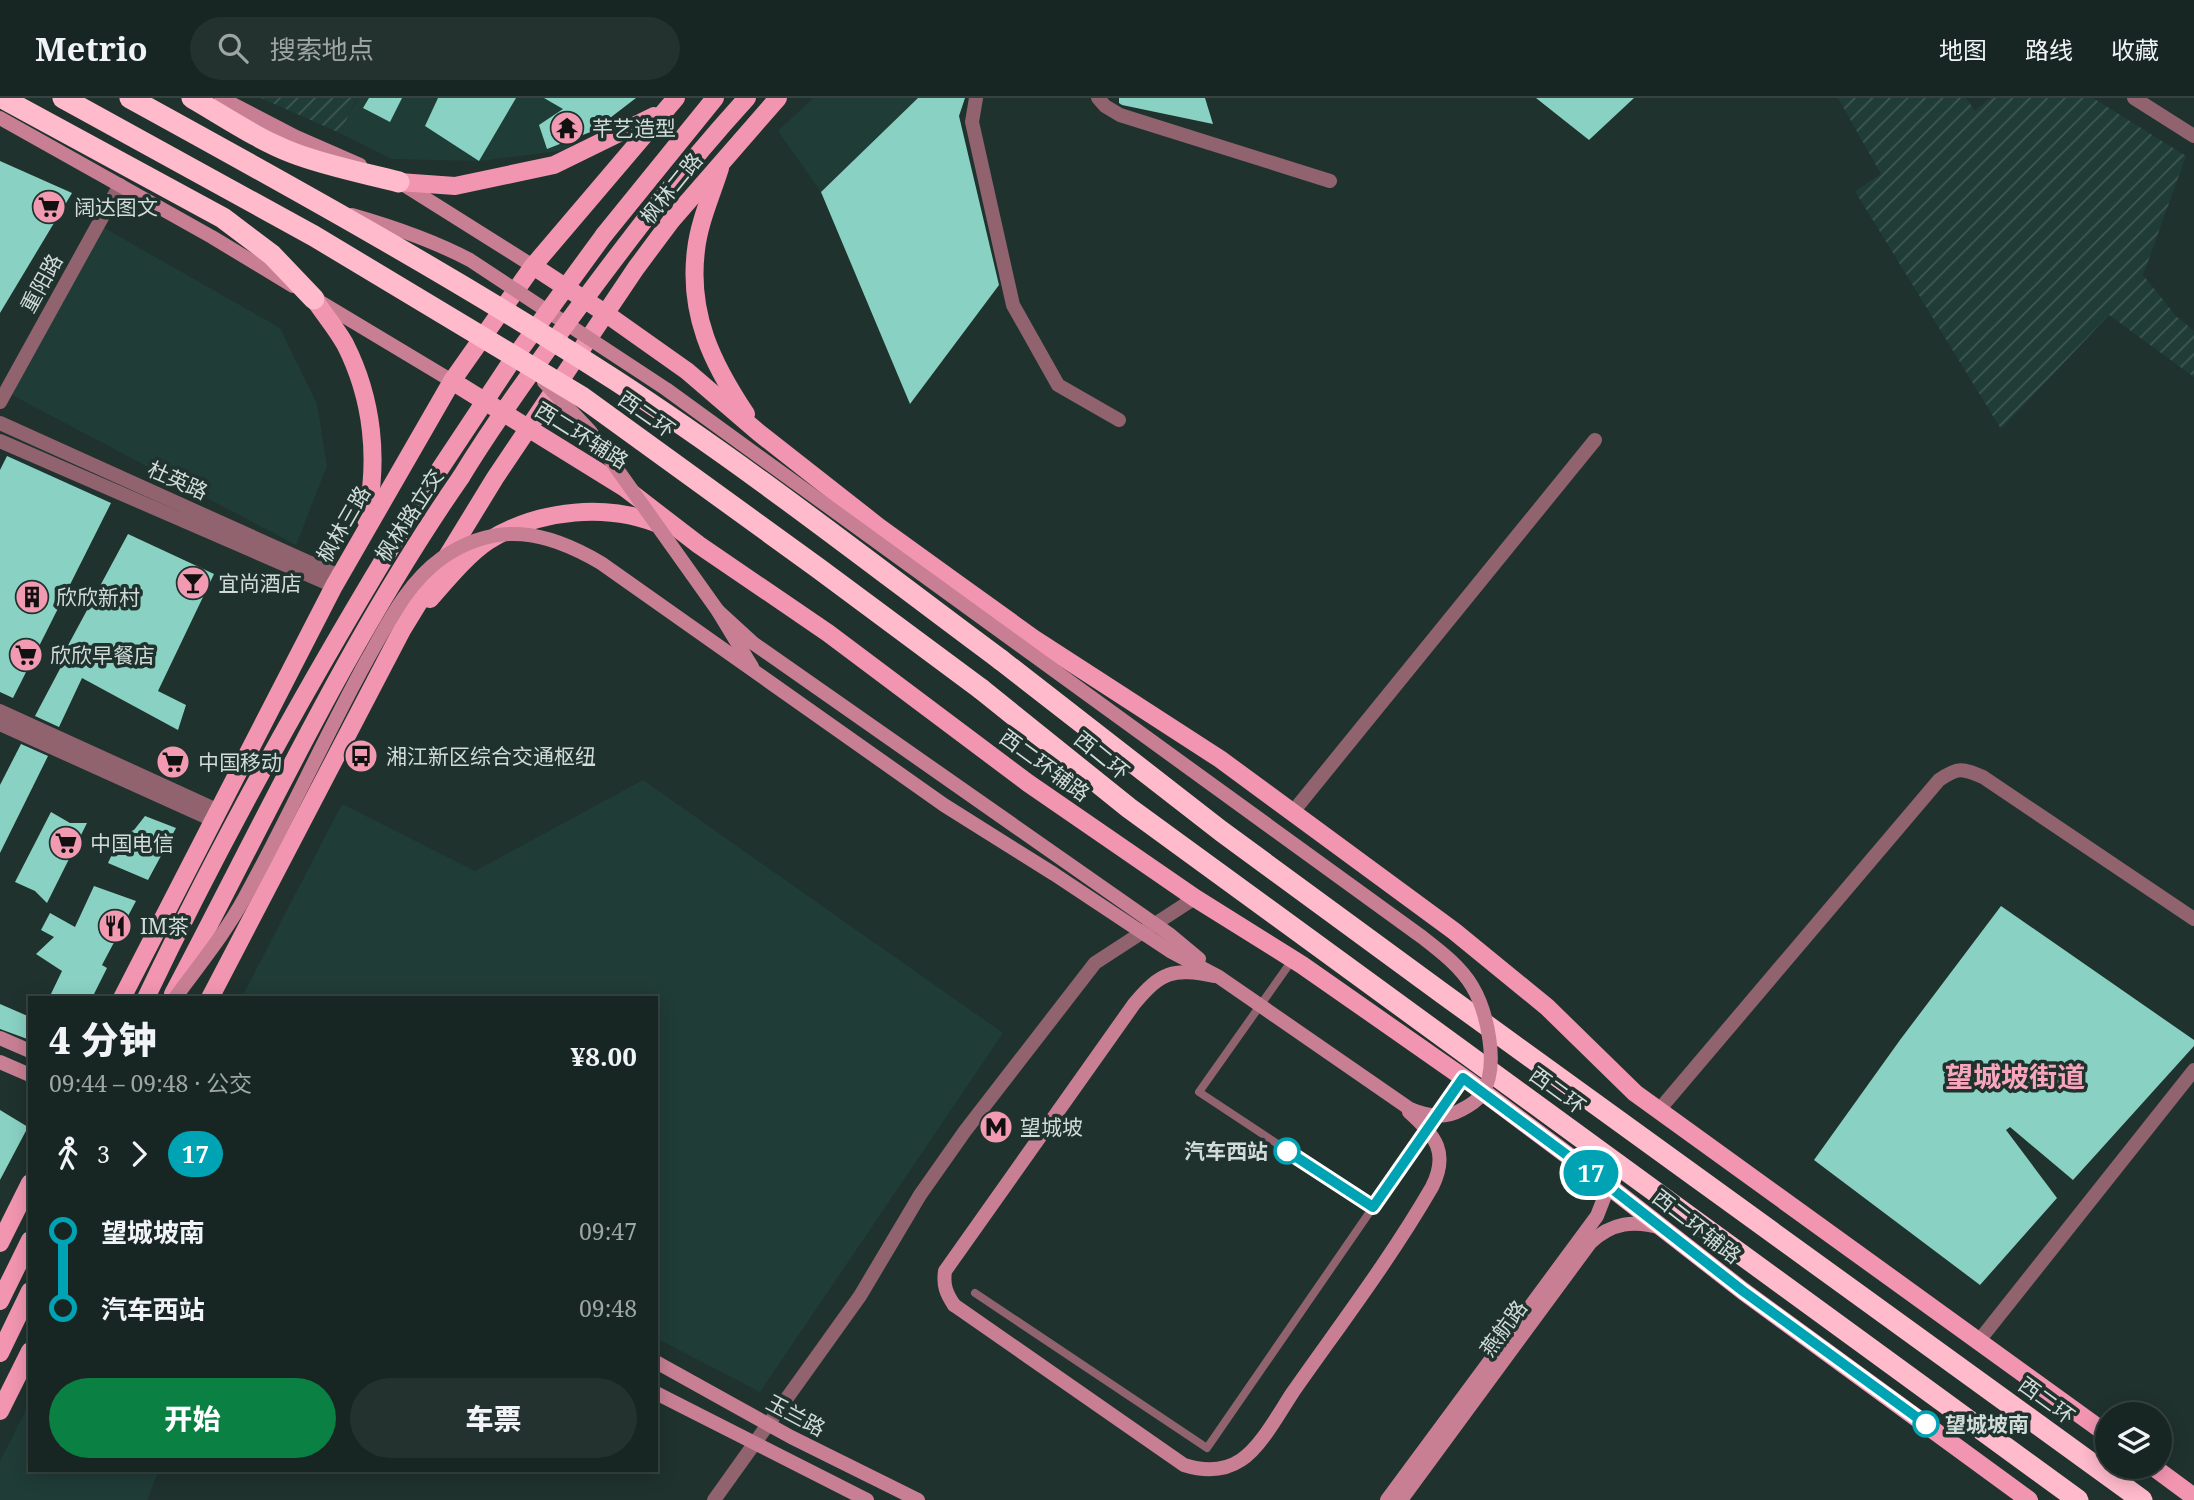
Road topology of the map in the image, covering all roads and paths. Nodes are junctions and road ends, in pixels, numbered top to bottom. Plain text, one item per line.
1 (2, 98) edge
2 (63, 98) edge
3 (130, 98) edge
4 (192, 98) edge
5 (222, 98) edge
6 (715, 98) edge
7 (747, 98) edge
8 (778, 98) edge
9 (976, 98) edge
10 (1098, 98) edge
11 (2134, 98) edge
12 (670, 105) edge
13 (0, 118) edge
14 (2194, 136) edge
15 (722, 161) junction
16 (1330, 181) dead end
17 (399, 182) junction
18 (116, 183) junction
19 (334, 210) junction
20 (533, 266) junction
21 (314, 299) junction
22 (606, 313) junction
23 (514, 355) junction
24 (452, 381) junction
25 (0, 384) edge
26 (0, 402) edge
27 (1119, 419) dead end
28 (0, 423) edge
29 (528, 428) junction
30 (758, 432) junction
31 (1595, 440) dead end
32 (0, 441) edge
33 (699, 545) junction
34 (356, 546) junction
35 (336, 581) junction
36 (718, 611) junction
37 (402, 630) junction
38 (756, 673) junction
39 (0, 711) edge
40 (0, 724) edge
41 (1292, 813) junction
42 (215, 815) junction
43 (1195, 898) junction
44 (2194, 919) edge
45 (1293, 959) junction
46 (1219, 977) junction
47 (123, 996) edge
48 (147, 996) edge
49 (174, 996) edge
50 (174, 996) edge
51 (211, 996) edge
52 (0, 1038) edge
53 (28, 1050) edge
54 (0, 1062) edge
55 (2194, 1070) edge
56 (28, 1074) edge
57 (1463, 1078) junction
58 (1395, 1100) junction
59 (1659, 1110) junction
60 (1599, 1179) junction
61 (28, 1187) edge
62 (1373, 1207) junction
63 (1664, 1229) junction
64 (0, 1243) edge
65 (28, 1244) edge
66 (975, 1293) dead end
67 (28, 1295) edge
68 (0, 1301) edge
69 (1978, 1342) junction
70 (0, 1353) edge
71 (28, 1355) edge
72 (658, 1363) edge
73 (658, 1394) edge
74 (0, 1411) edge
75 (768, 1424) junction
76 (2095, 1425) edge
77 (753, 1444) junction
78 (1996, 1474) junction
79 (2170, 1479) edge
80 (2194, 1497) edge
81 (714, 1500) edge
82 (867, 1500) edge
83 (918, 1500) edge
84 (1387, 1500) edge
85 (1401, 1500) edge
86 (2015, 1500) edge
87 (2029, 1500) edge
88 (2078, 1500) edge
89 (2142, 1500) edge

1 - 21 highway
2 - 23 highway, 西二环, bridge
3 - 19 highway, 西二环, bridge
4 - 17 highway
5 - 17 street
6 - 48 main road, 枫林路立交, bridge
7 - 49 main road, 枫林路立交, bridge
8 - 15 main road, 枫林二路
9 - 27 street
10 - 16 street
11 - 14 street
12 - 17 main road
12 - 20 main road, 枫林三路
13 - 18 street, 西二环辅路
15 - 22 main road, 枫林二路
15 - 30 main road
17 - 20 street
18 - 21 street, 西二环辅路
18 - 25 street, 重阳路
18 - 26 street, 重阳路
19 - 58 street, bridge
19 - 89 highway, 西二环, bridge
20 - 22 main road
20 - 24 main road, 枫林三路
21 - 24 street, 西二环辅路
21 - 34 main road
22 - 29 main road
22 - 30 main road
23 - 36 street, bridge
23 - 88 highway, 西二环, bridge
24 - 29 main road, 西二环辅路
24 - 34 main road, 枫林三路
28 - 35 street, 杜英路
29 - 33 main road, 西二环辅路
29 - 37 main road
30 - 41 main road
31 - 41 street
32 - 35 street, 杜英路
33 - 37 main road
33 - 43 main road, 西二环辅路
34 - 35 main road, 枫林三路
35 - 42 main road, 枫林三路
36 - 38 street, bridge
36 - 46 street, bridge
37 - 51 main road
38 - 46 street, bridge
38 - 50 street, bridge
39 - 42 street
40 - 42 street
41 - 59 main road
42 - 47 main road, 枫林三路
43 - 45 main road, 西二环辅路
43 - 75 street
44 - 59 street
45 - 57 main road, 西二环辅路
45 - 62 lane
46 - 58 street, bridge
46 - 58 street, bridge
52 - 53 street
54 - 56 street
55 - 69 street
57 - 60 main road, 西二环辅路
57 - 62 lane
59 - 69 main road
60 - 63 main road, 西二环辅路
60 - 84 street, 燕航路
61 - 64 main road
62 - 66 lane
63 - 78 main road, 西二环辅路
63 - 85 street, 燕航路
65 - 68 main road
67 - 70 main road
69 - 76 main road
71 - 74 main road
72 - 75 street, 玉兰路
73 - 77 street, 玉兰路
75 - 77 street
75 - 83 street, 玉兰路
77 - 81 street
77 - 82 street, 玉兰路
78 - 86 street
78 - 87 main road, 西二环辅路
79 - 80 main road

